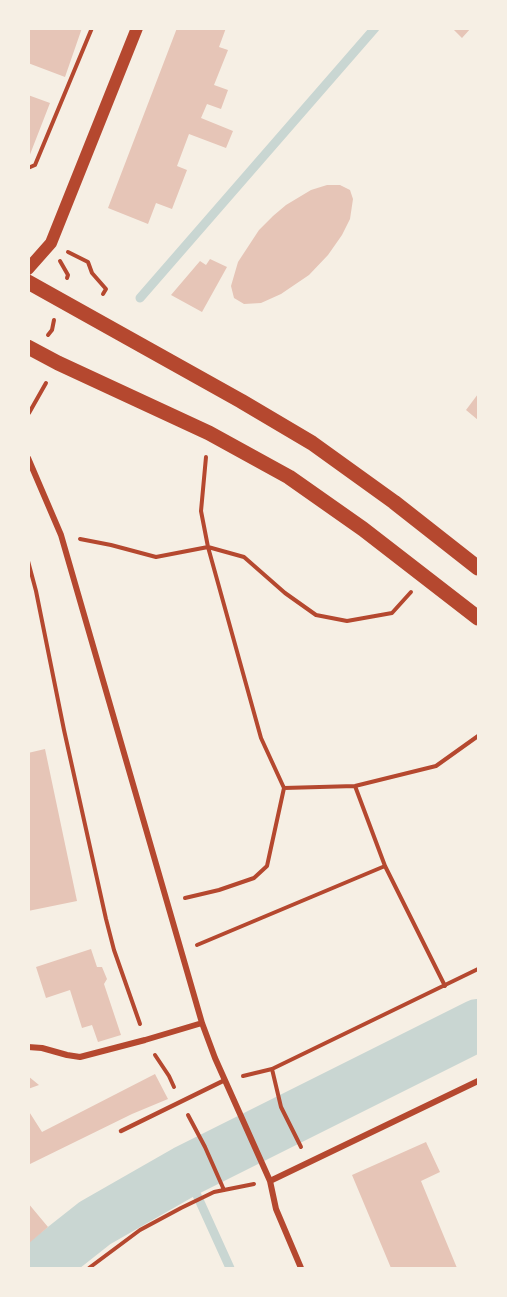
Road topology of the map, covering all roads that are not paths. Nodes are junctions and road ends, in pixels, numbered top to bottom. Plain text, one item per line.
1 (137, 28) edge
2 (28, 269) edge
3 (28, 282) edge
4 (28, 347) edge
5 (28, 458) edge
6 (478, 568) edge
7 (478, 618) edge
8 (202, 1023) junction
9 (28, 1047) edge
10 (225, 1080) junction
11 (478, 1081) edge
12 (121, 1131) dead end
13 (270, 1181) junction
14 (301, 1269) edge

1 - 2 main road
3 - 6 main road
4 - 7 main road
5 - 8 street
8 - 9 street
8 - 10 street
10 - 12 lane
10 - 13 street
11 - 13 street
13 - 14 street

